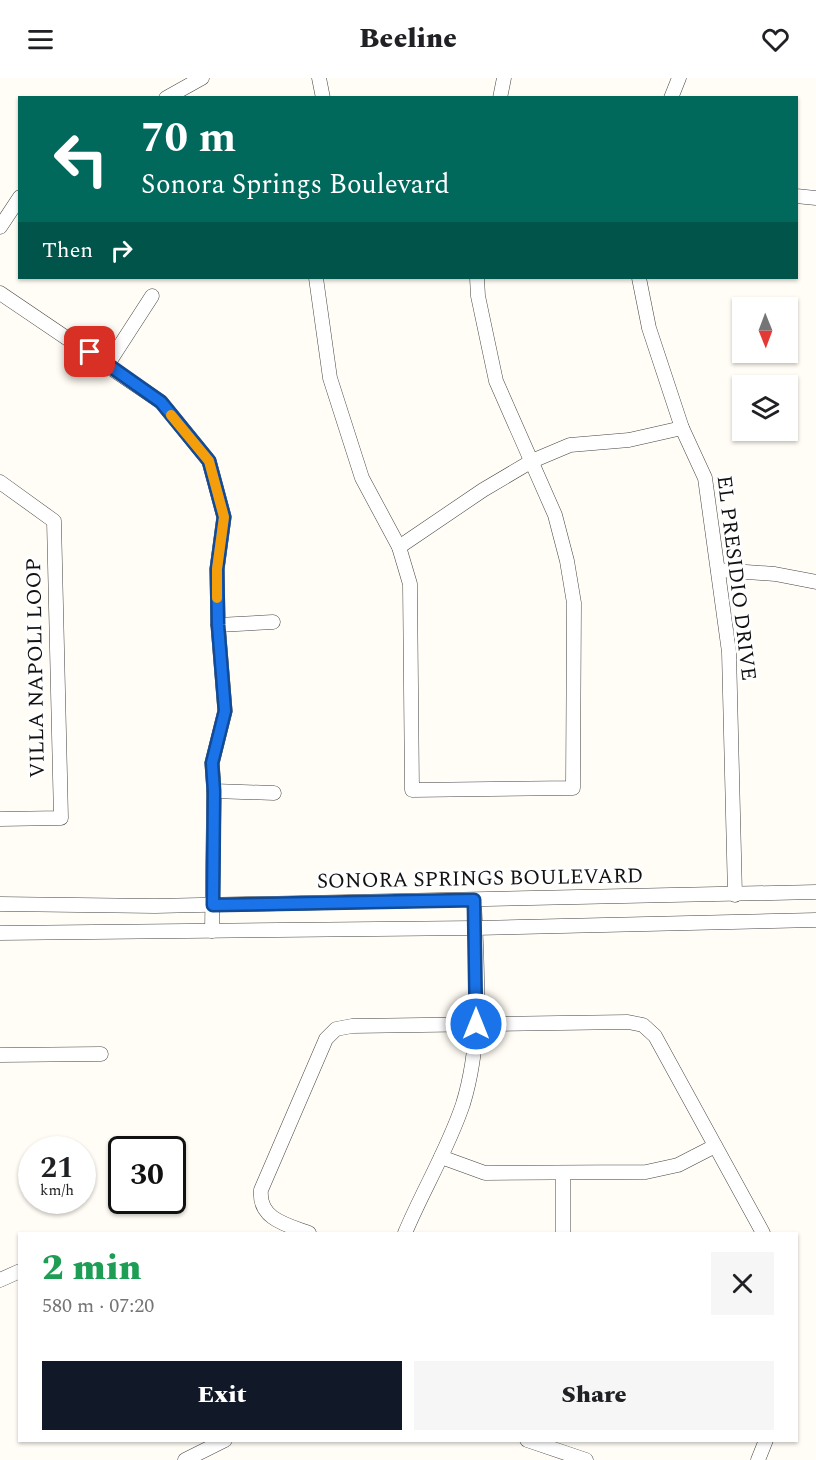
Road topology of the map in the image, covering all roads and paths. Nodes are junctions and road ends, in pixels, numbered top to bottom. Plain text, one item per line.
1 (202, 78) edge
2 (319, 78) edge
3 (504, 78) edge
4 (679, 78) edge
5 (170, 96) edge
6 (323, 96) edge
7 (500, 96) edge
8 (672, 96) edge
9 (798, 196) edge
10 (816, 198) edge
11 (18, 200) edge
12 (0, 227) edge
13 (316, 279) edge
14 (477, 279) edge
15 (639, 279) edge
16 (0, 292) edge
17 (152, 296) dead end
18 (108, 364) junction
19 (682, 428) junction
20 (532, 460) junction
21 (0, 482) edge
22 (399, 547) junction
23 (718, 570) junction
24 (816, 582) edge
25 (273, 622) dead end
26 (218, 625) junction
27 (214, 791) junction
28 (274, 793) dead end
29 (0, 819) edge
30 (816, 892) edge
31 (735, 895) junction
32 (474, 900) junction
33 (0, 904) edge
34 (213, 905) junction
35 (816, 920) edge
36 (475, 928) junction
37 (212, 931) junction
38 (0, 933) edge
39 (476, 1024) junction
40 (101, 1054) dead end
41 (0, 1055) edge
42 (715, 1146) junction
43 (441, 1157) junction
44 (563, 1173) junction
45 (306, 1232) edge
46 (405, 1232) edge
47 (563, 1232) edge
48 (762, 1232) edge
49 (18, 1272) edge
50 (1, 1277) edge
51 (221, 1442) edge
52 (533, 1442) edge
53 (765, 1442) edge
54 (185, 1460) edge
55 (586, 1460) edge
56 (758, 1460) edge

1 - 5 street
2 - 6 street
3 - 7 street
4 - 8 street
9 - 10 street
11 - 12 street
13 - 22 street
14 - 20 street
15 - 19 street, EL PRESIDIO DRIVE
16 - 18 street
17 - 18 street
18 - 26 street
19 - 20 street
19 - 23 street, EL PRESIDIO DRIVE
20 - 22 street
20 - 22 street
21 - 29 street, VILLA NAPOLI LOOP
23 - 24 street
23 - 31 street, EL PRESIDIO DRIVE
25 - 26 street
26 - 27 street
27 - 28 street
27 - 34 street
30 - 31 street, SONORA SPRINGS BOULEVARD
31 - 32 street, SONORA SPRINGS BOULEVARD
32 - 34 street, SONORA SPRINGS BOULEVARD
32 - 36 street
33 - 34 street, SONORA SPRINGS BOULEVARD
34 - 37 street
35 - 36 street
36 - 37 street
36 - 39 street
37 - 38 street
39 - 42 street
39 - 43 street
39 - 45 street
40 - 41 street
42 - 44 street
42 - 48 street
43 - 44 street
43 - 46 street
44 - 47 street
49 - 50 street
51 - 54 street
52 - 55 street
53 - 56 street

